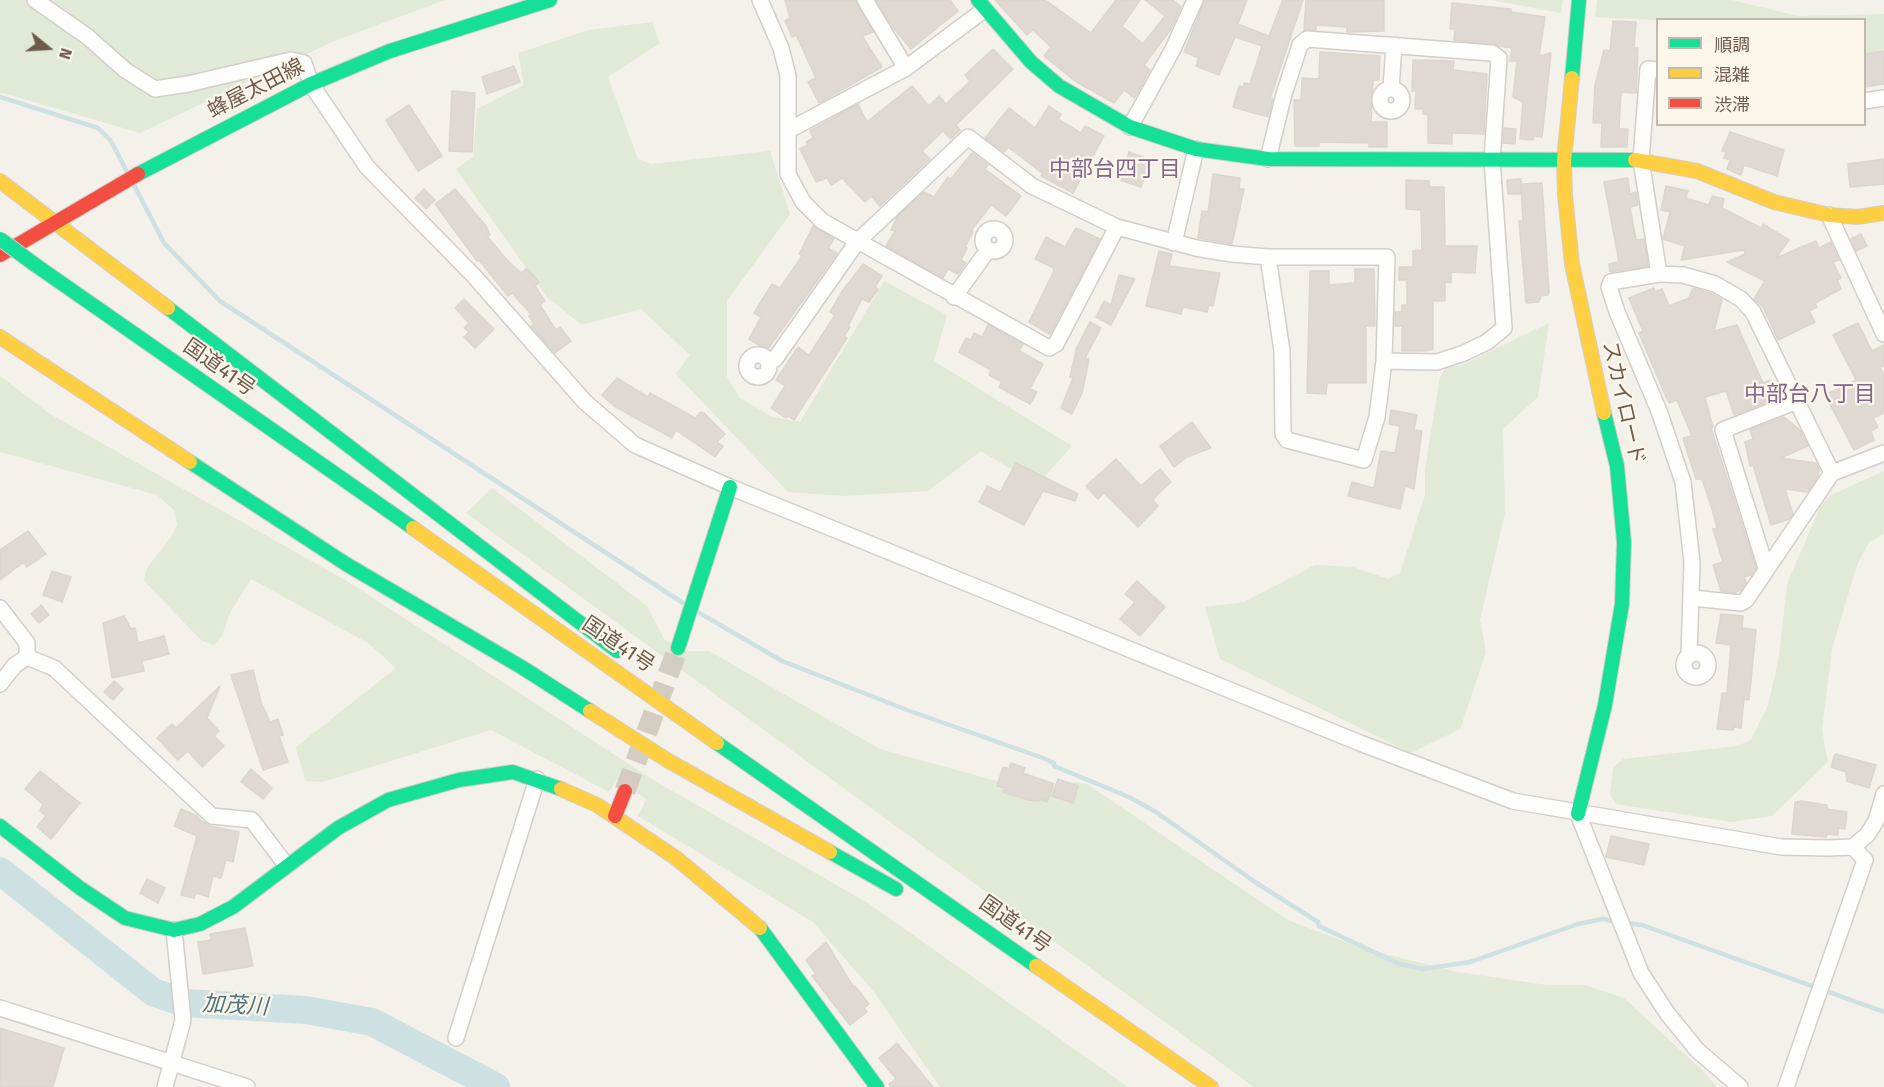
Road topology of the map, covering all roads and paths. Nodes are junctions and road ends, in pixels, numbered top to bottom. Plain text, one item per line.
1 (35, 0) edge
2 (550, 0) edge
3 (760, 0) edge
4 (865, 0) edge
5 (1195, 0) edge
6 (1579, 0) edge
7 (981, 5) edge
8 (1394, 45) junction
9 (906, 68) junction
10 (1656, 70) edge
11 (311, 84) junction
12 (1391, 88) dead end
13 (1884, 98) edge
14 (1866, 101) edge
15 (1130, 127) junction
16 (789, 130) junction
17 (1196, 149) junction
18 (1268, 159) junction
19 (1492, 160) junction
20 (1641, 160) junction
21 (1563, 161) junction
22 (0, 181) edge
23 (1884, 213) edge
24 (1828, 215) junction
25 (55, 223) junction
26 (1117, 227) junction
27 (0, 239) edge
28 (857, 242) junction
29 (1174, 243) junction
30 (0, 250) edge
31 (988, 250) dead end
32 (0, 255) edge
33 (1268, 257) junction
34 (30, 267) junction
35 (1659, 274) junction
36 (954, 297) junction
37 (1884, 334) edge
38 (0, 337) edge
39 (1384, 361) junction
40 (768, 362) dead end
41 (1797, 401) junction
42 (1884, 453) edge
43 (1832, 472) junction
44 (730, 487) junction
45 (1766, 568) junction
46 (1692, 598) junction
47 (0, 608) edge
48 (678, 648) tunnel mouth
49 (625, 656) dead end
50 (1689, 656) dead end
51 (27, 657) junction
52 (0, 684) edge
53 (697, 711) dead end
54 (537, 779) junction
55 (778, 787) junction
56 (625, 791) tunnel mouth
57 (1884, 795) edge
58 (1578, 814) junction
59 (615, 816) junction
60 (0, 826) edge
61 (1853, 847) junction
62 (285, 865) junction
63 (904, 894) dead end
64 (174, 930) junction
65 (1017, 970) dead end
66 (0, 1008) edge
67 (1091, 1015) junction
68 (456, 1038) dead end
69 (171, 1064) junction
70 (864, 1070) junction
71 (165, 1087) edge
72 (248, 1087) edge
73 (859, 1087) edge
74 (877, 1087) edge
75 (1197, 1087) edge
76 (1211, 1087) edge
77 (1740, 1087) edge
78 (1785, 1087) edge

1 - 11 street
2 - 11 main road, 蜂屋太田線
3 - 16 street
4 - 9 street
5 - 15 street
6 - 21 main road, スカイロード
7 - 9 street
7 - 15 main road
8 - 12 street
8 - 18 street
8 - 19 street
9 - 16 street
10 - 20 street
11 - 25 main road, 蜂屋太田線
11 - 44 street
13 - 14 street
15 - 17 main road
16 - 28 street
17 - 18 main road
17 - 29 street
18 - 19 main road
19 - 21 main road
19 - 39 street
20 - 21 main road
20 - 24 main road
20 - 35 street
21 - 58 main road, スカイロード
22 - 25 main road
23 - 24 main road
24 - 37 street
25 - 32 main road, 蜂屋太田線
25 - 49 main road
26 - 28 street
26 - 29 street
26 - 36 street
27 - 34 main road, 国道41号, bridge
28 - 36 street
28 - 40 street
29 - 33 street
30 - 34 main road, 国道41号
31 - 36 street
33 - 39 street
33 - 39 street
34 - 55 main road, 国道41号
34 - 67 main road, 国道41号
35 - 41 street
35 - 46 street
38 - 63 main road
41 - 43 street
41 - 45 street
42 - 43 street
43 - 45 street
44 - 48 main road
44 - 58 street
45 - 46 street
46 - 50 street
47 - 51 street
51 - 52 street
51 - 62 street
53 - 55 main road
54 - 59 main road
54 - 62 main road
54 - 68 street
55 - 76 main road, 国道41号
56 - 59 main road
57 - 61 street
58 - 61 street
58 - 77 street
59 - 70 main road
60 - 64 main road
61 - 78 street
62 - 64 main road
64 - 69 street
65 - 67 main road
66 - 69 street
67 - 75 main road, 国道41号
69 - 71 street
69 - 72 street
70 - 73 street
70 - 74 main road

